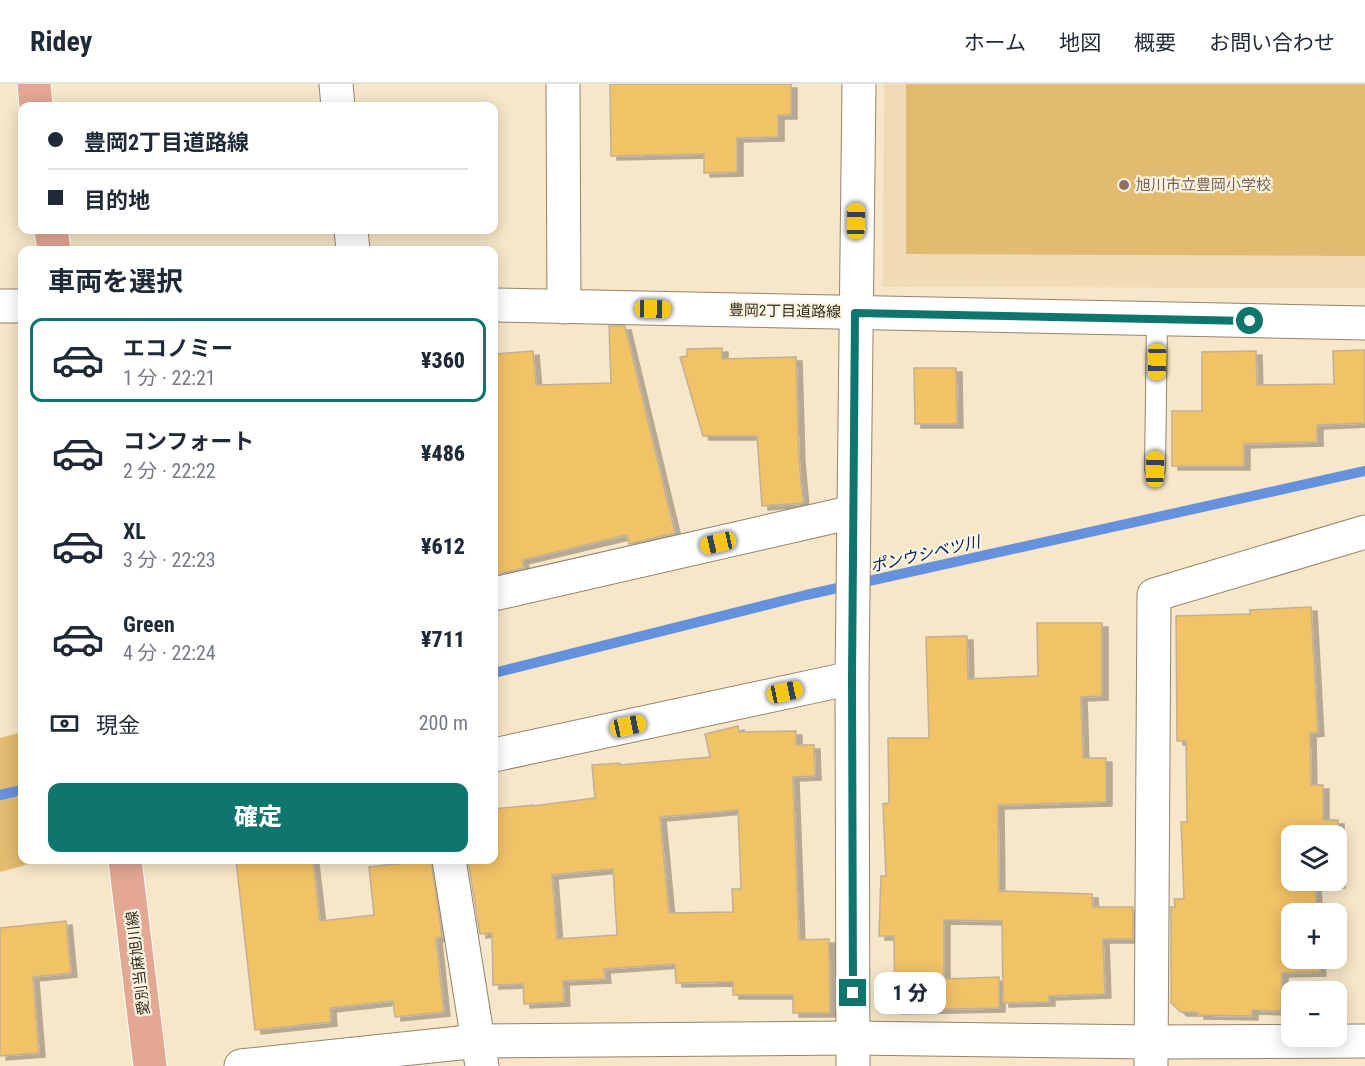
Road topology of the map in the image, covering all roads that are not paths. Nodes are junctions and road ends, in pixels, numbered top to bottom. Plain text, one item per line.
1 (34, 84) edge
2 (336, 84) edge
3 (563, 84) edge
4 (859, 84) edge
5 (36, 102) edge
6 (338, 102) edge
7 (498, 305) edge
8 (0, 306) edge
9 (18, 306) edge
10 (564, 307) junction
11 (855, 313) junction
12 (1157, 319) junction
13 (1365, 323) edge
14 (1155, 469) dead end
15 (853, 512) junction
16 (1365, 532) edge
17 (498, 593) edge
18 (852, 678) junction
19 (498, 754) edge
20 (125, 864) edge
21 (450, 864) edge
22 (1365, 1041) edge
23 (853, 1052) edge
24 (481, 1053) edge
25 (1151, 1054) edge
26 (150, 1066) edge
27 (241, 1066) edge

1 - 5 main road
2 - 6 street
3 - 10 street
4 - 11 street
7 - 10 street, 豊岡2丁目道路線
8 - 9 street
10 - 11 street, 豊岡2丁目道路線
11 - 12 street, 豊岡2丁目道路線
11 - 15 street
12 - 13 street, 豊岡2丁目道路線
12 - 14 lane
15 - 17 street
15 - 18 street
16 - 25 street
18 - 19 street
18 - 23 street
20 - 26 main road, 愛別当麻旭川線
21 - 24 street
22 - 25 street
23 - 24 street
23 - 25 street
24 - 27 street

